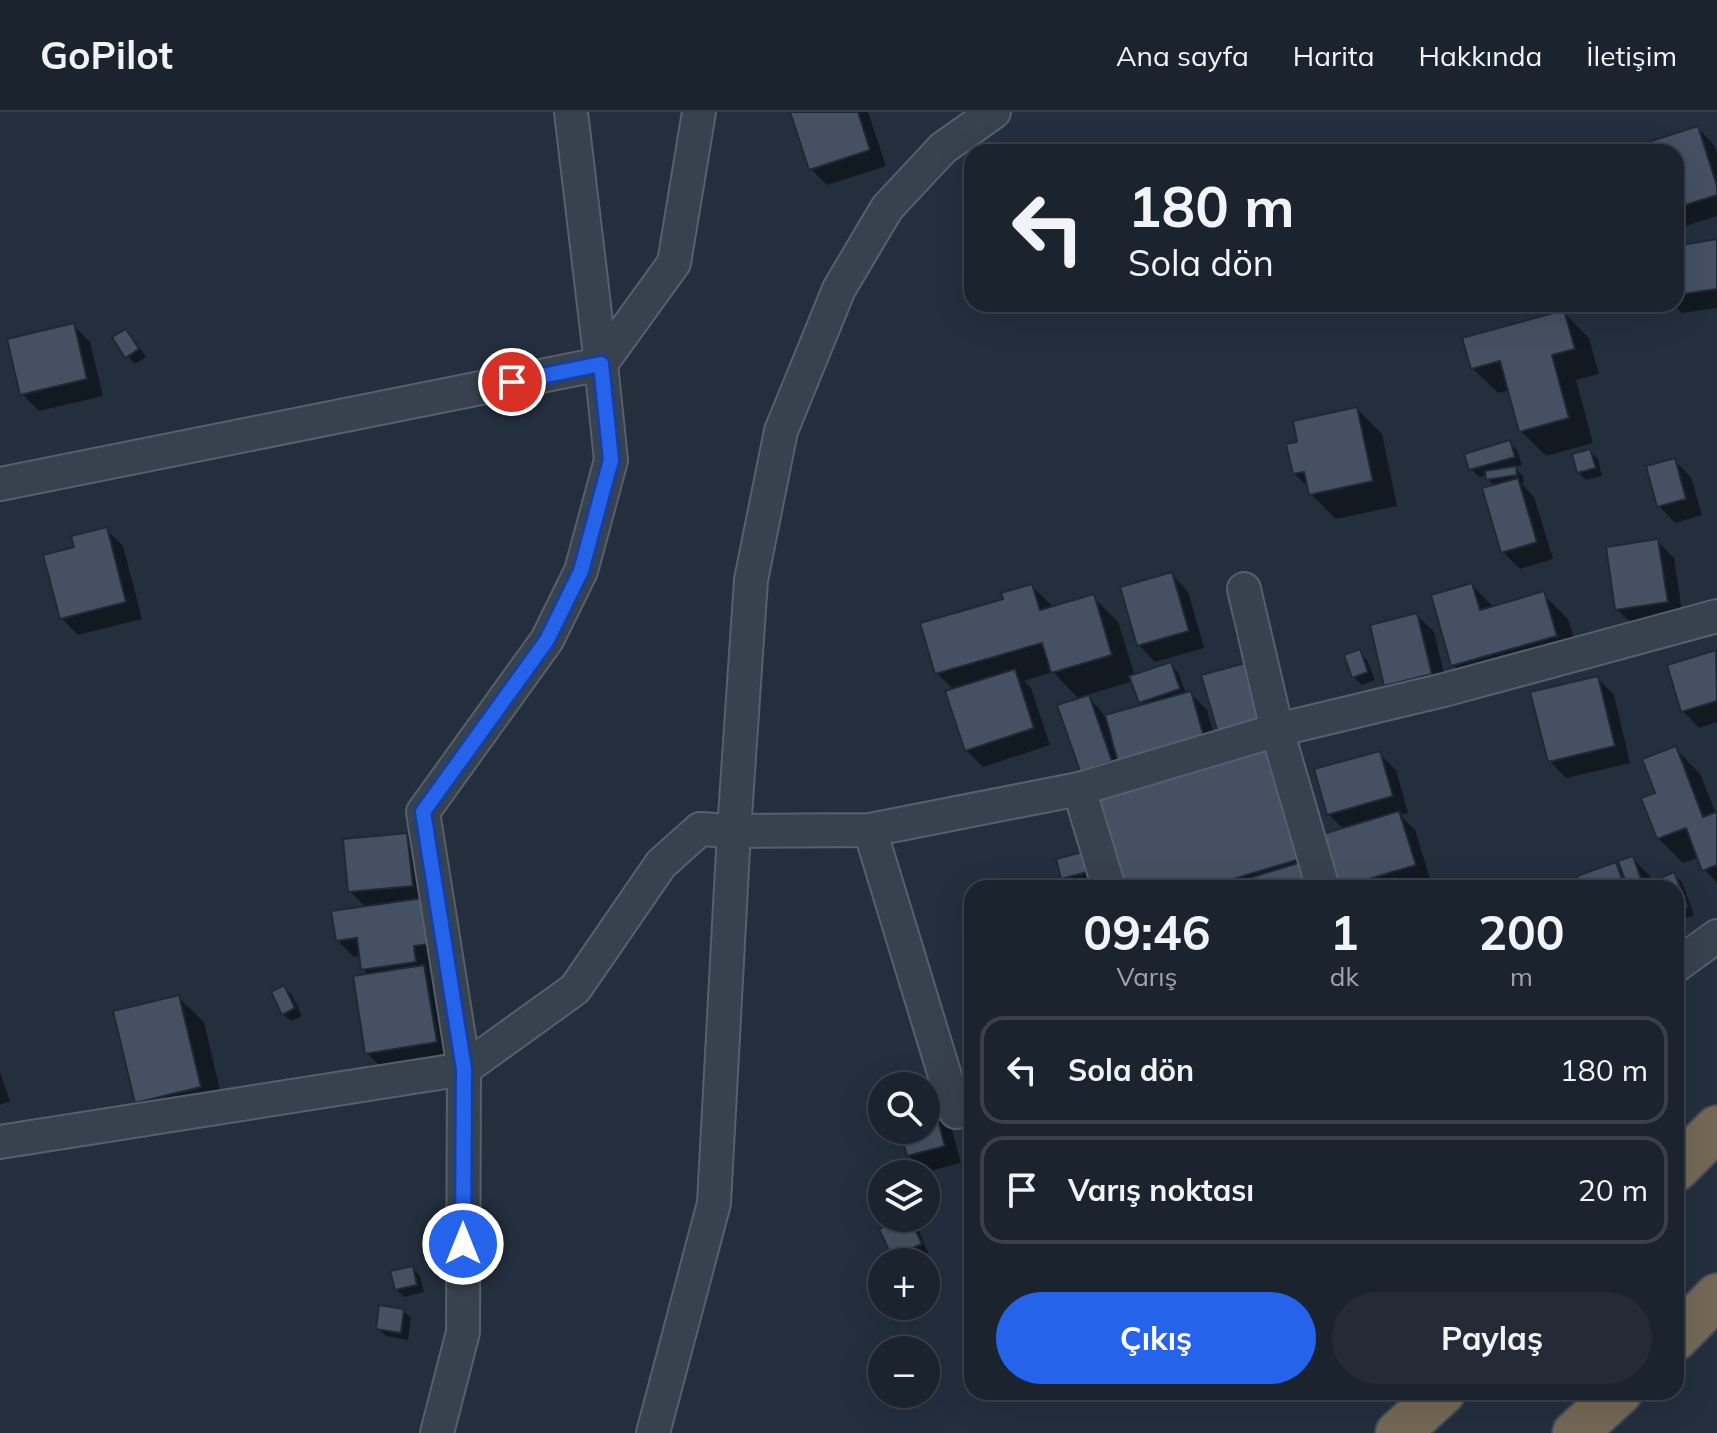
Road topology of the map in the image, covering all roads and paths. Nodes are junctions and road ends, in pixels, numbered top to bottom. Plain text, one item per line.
1 (571, 112) edge
2 (699, 112) edge
3 (994, 112) edge
4 (601, 364) junction
5 (0, 484) edge
6 (1244, 589) dead end
7 (1717, 616) edge
8 (1277, 730) junction
9 (1079, 789) junction
10 (870, 830) junction
11 (734, 831) junction
12 (1107, 880) edge
13 (1321, 880) edge
14 (1717, 936) edge
15 (1684, 960) edge
16 (464, 1069) junction
17 (956, 1112) dead end
18 (1717, 1128) edge
19 (0, 1142) edge
20 (1684, 1161) edge
21 (1717, 1296) edge
22 (1684, 1330) edge
23 (1434, 1400) edge
24 (1611, 1400) edge
25 (437, 1433) edge
26 (653, 1433) edge
27 (1398, 1433) edge
28 (1575, 1433) edge

1 - 4 street
2 - 4 street
3 - 11 street
4 - 5 street
4 - 16 street
6 - 8 street
7 - 8 street
8 - 9 street
8 - 13 street
9 - 10 street
9 - 12 street
10 - 11 street
10 - 17 street
11 - 16 street
11 - 26 street
14 - 15 street
16 - 19 street
16 - 25 street
18 - 20 highway
21 - 22 highway
23 - 27 highway
24 - 28 highway

